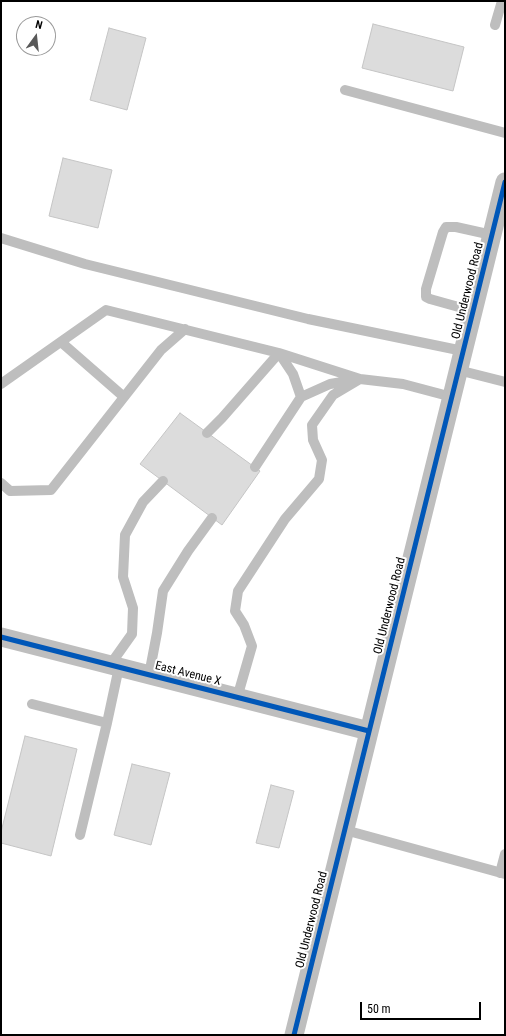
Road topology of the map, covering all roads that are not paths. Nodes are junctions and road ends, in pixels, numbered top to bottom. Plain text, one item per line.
1 (502, 1) edge
2 (495, 25) dead end
3 (346, 90) dead end
4 (505, 134) edge
5 (505, 182) edge
6 (492, 235) junction
7 (1, 238) edge
8 (473, 311) junction
9 (185, 329) junction
10 (61, 342) junction
11 (463, 351) junction
12 (279, 353) junction
13 (458, 370) junction
14 (360, 378) junction
15 (505, 382) edge
16 (1, 384) edge
17 (124, 397) junction
18 (301, 397) junction
19 (452, 397) junction
20 (207, 433) dead end
21 (255, 467) dead end
22 (163, 481) dead end
23 (1, 483) edge
24 (212, 518) dead end
25 (1, 637) edge
26 (115, 666) junction
27 (149, 675) junction
28 (237, 698) junction
29 (32, 704) dead end
30 (107, 723) junction
31 (369, 731) junction
32 (345, 830) junction
33 (80, 835) dead end
34 (505, 854) edge
35 (502, 873) edge
36 (294, 1035) edge

1 - 2 lane
3 - 4 lane
5 - 6 street, Old Underwood Road
6 - 8 street, Old Underwood Road
6 - 8 lane
7 - 11 lane
8 - 11 street, Old Underwood Road
9 - 10 lane
9 - 12 lane
9 - 17 lane
10 - 16 lane
10 - 17 lane
11 - 13 street, Old Underwood Road
12 - 14 lane
12 - 18 lane
12 - 20 lane
13 - 15 lane
13 - 19 street, Old Underwood Road
14 - 18 lane
14 - 19 lane
14 - 28 lane
17 - 23 lane
18 - 21 lane
19 - 31 street, Old Underwood Road
22 - 26 lane
24 - 27 lane
25 - 26 street, East Avenue X
26 - 27 street, East Avenue X
26 - 30 lane
27 - 28 street, East Avenue X
28 - 31 street, East Avenue X
29 - 30 lane
30 - 33 lane
31 - 32 street, Old Underwood Road
32 - 35 lane
32 - 36 street, Old Underwood Road
34 - 35 lane

